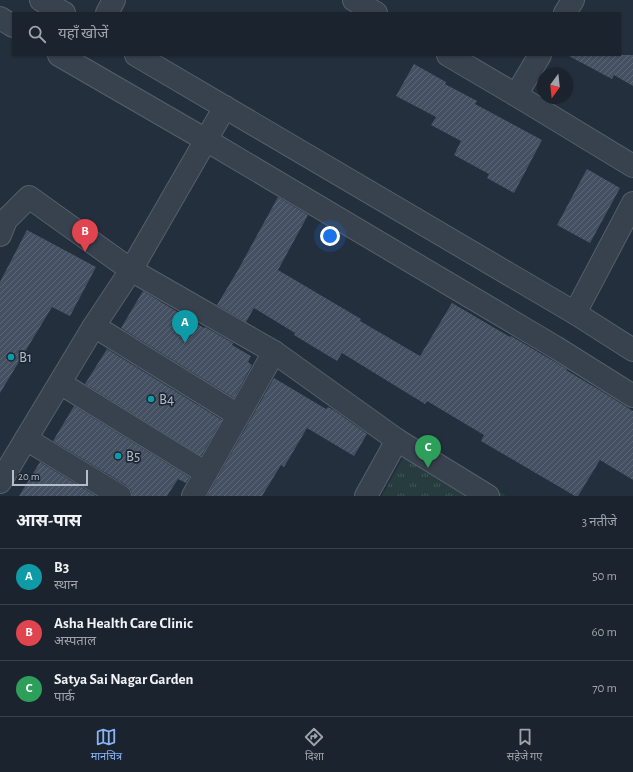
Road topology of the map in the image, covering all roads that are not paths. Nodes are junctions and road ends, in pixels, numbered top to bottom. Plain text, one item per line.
1 (41, 0) edge
2 (114, 0) edge
3 (354, 0) edge
4 (573, 0) edge
5 (62, 12) edge
6 (107, 12) edge
7 (374, 12) edge
8 (566, 12) edge
9 (0, 18) edge
10 (12, 25) edge
11 (138, 56) edge
12 (450, 56) edge
13 (539, 56) edge
14 (73, 59) edge
15 (516, 95) junction
16 (225, 107) junction
17 (206, 140) junction
18 (633, 166) edge
19 (633, 203) edge
20 (0, 235) edge
21 (131, 270) junction
22 (575, 313) junction
23 (94, 326) junction
24 (633, 350) edge
25 (274, 352) junction
26 (60, 383) junction
27 (633, 396) edge
28 (238, 415) junction
29 (26, 439) junction
30 (397, 440) junction
31 (6, 459) edge
32 (206, 473) junction
33 (0, 482) edge
34 (120, 496) edge
35 (193, 496) edge
36 (366, 496) edge
37 (488, 496) edge

1 - 5 street
2 - 6 street
3 - 7 street
4 - 8 street
9 - 10 street
11 - 16 street
12 - 15 street
13 - 15 street
14 - 17 street
15 - 18 street
16 - 17 street
16 - 22 street
17 - 21 street
17 - 27 street
19 - 22 street
20 - 21 street
21 - 23 street
21 - 25 street
22 - 24 street
23 - 26 street
23 - 28 street
25 - 28 street
25 - 30 street
26 - 29 street
26 - 32 street
28 - 32 street
29 - 31 street
29 - 34 street
30 - 36 street
30 - 37 street
31 - 33 street
32 - 35 street

